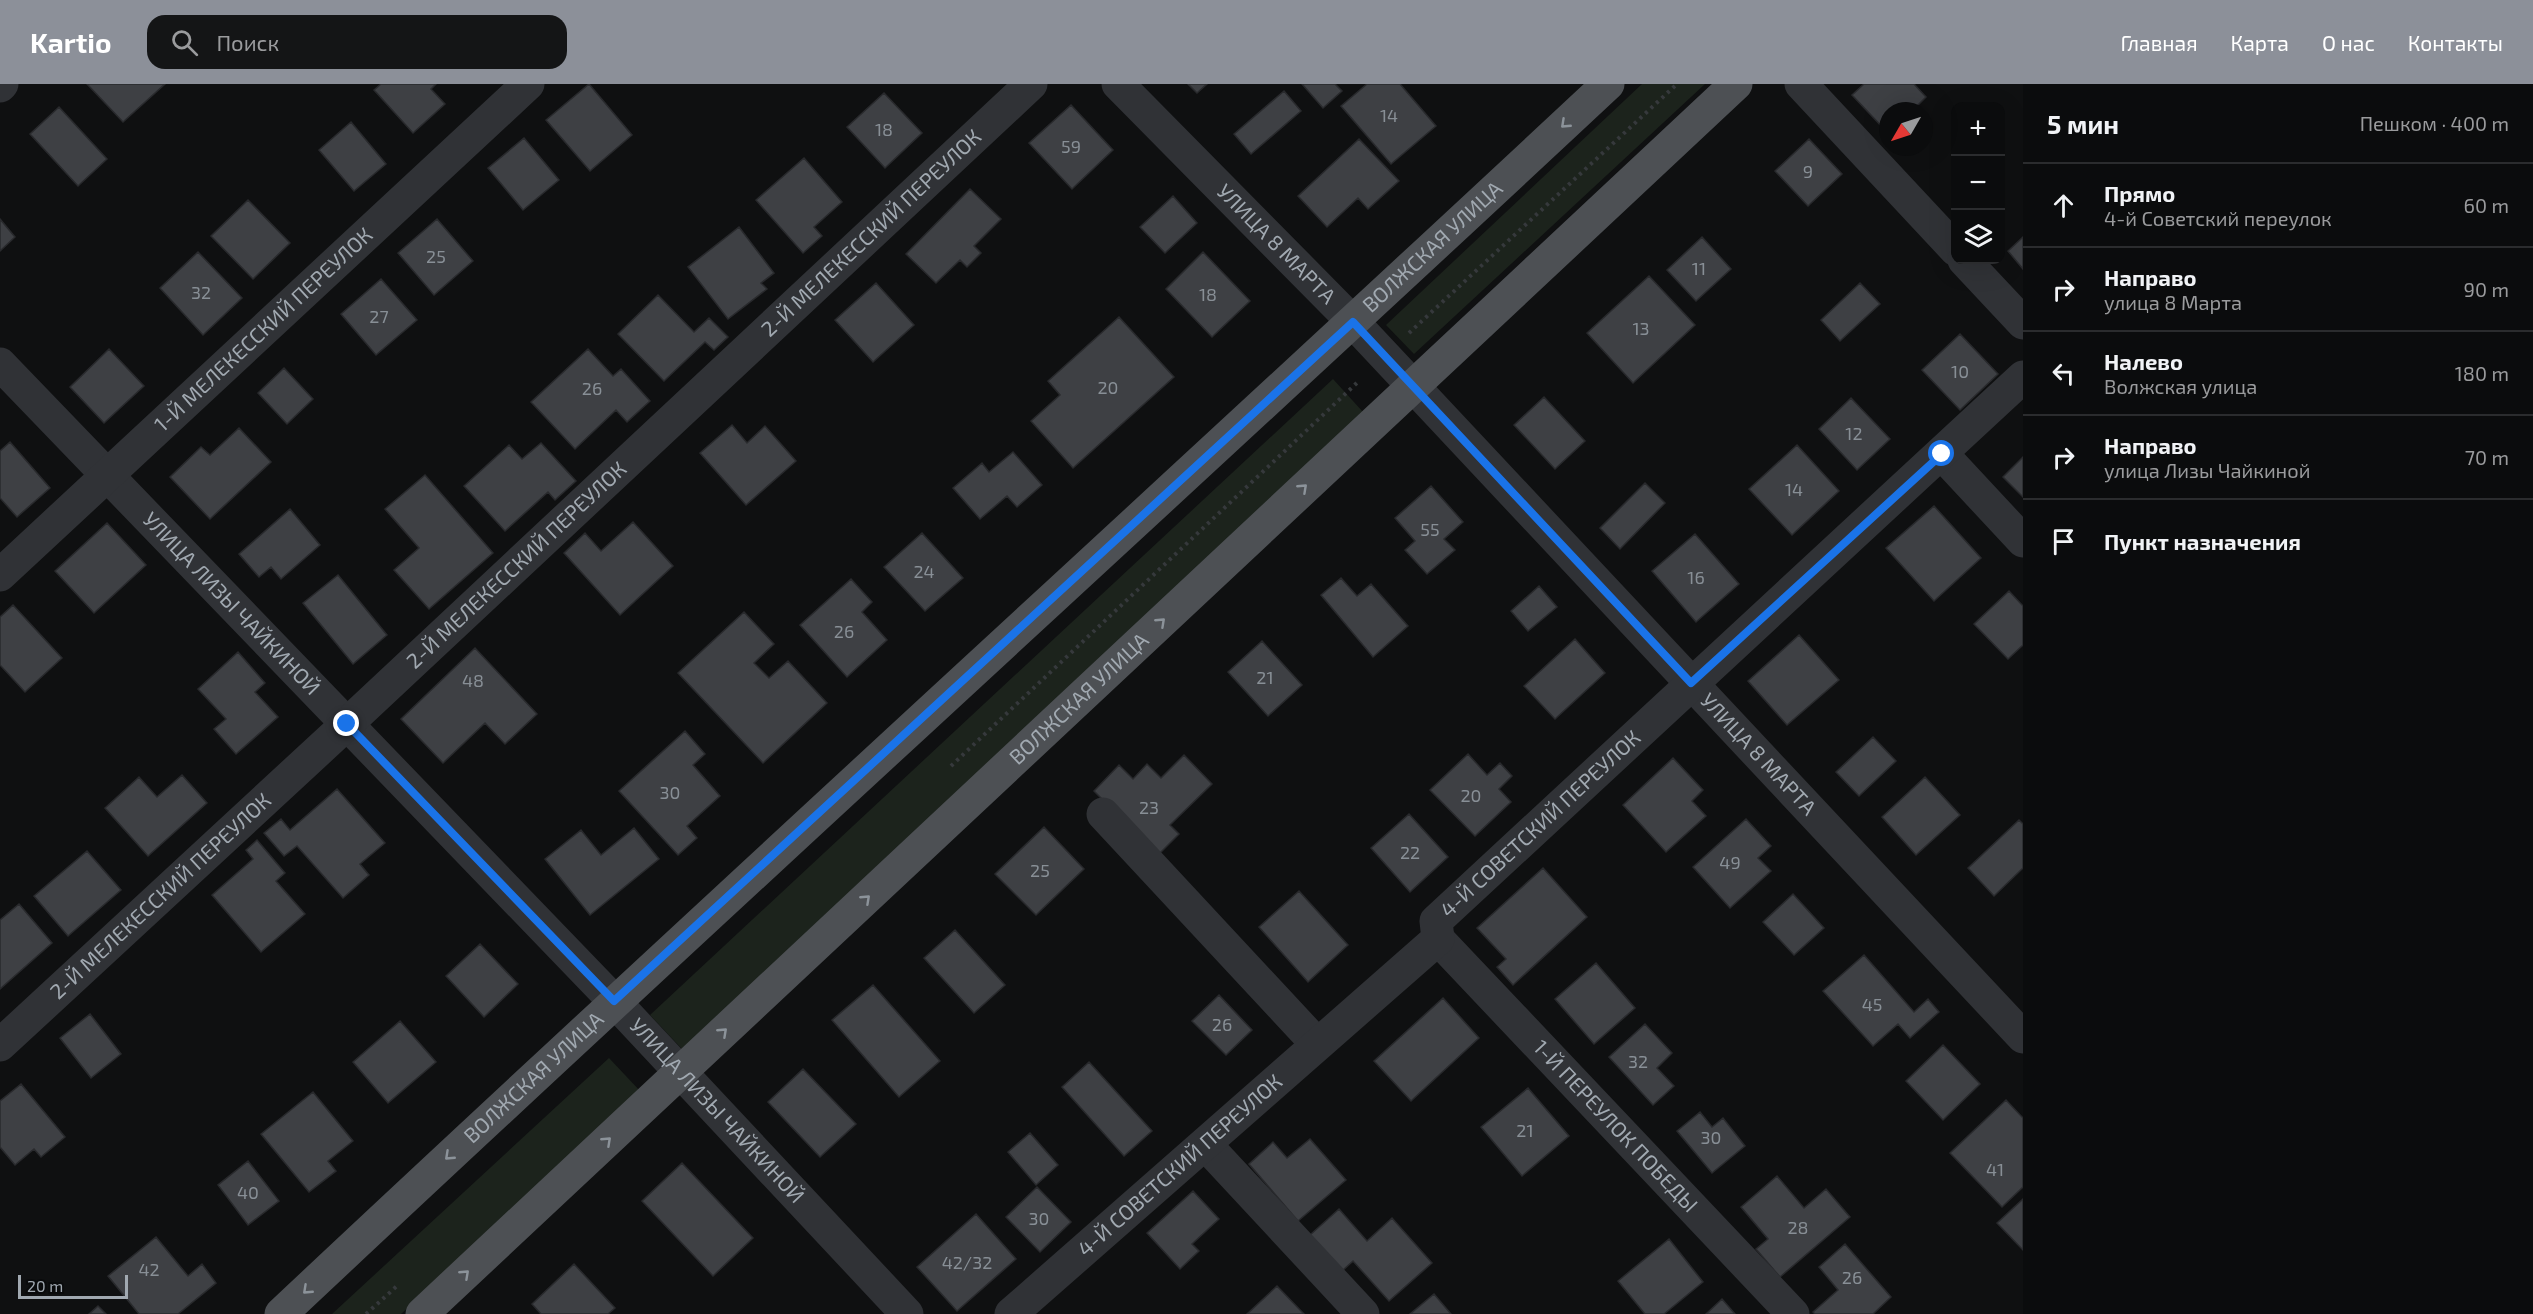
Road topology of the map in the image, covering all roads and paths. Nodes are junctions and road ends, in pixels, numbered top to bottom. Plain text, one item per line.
1 (528, 84) edge
2 (1031, 84) edge
3 (1118, 84) edge
4 (1608, 84) edge
5 (1677, 84) edge
6 (1736, 84) edge
7 (1801, 84) edge
8 (1951, 245) edge
9 (1968, 264) edge
10 (1353, 322) junction
11 (2023, 323) edge
12 (1384, 357) junction
13 (0, 363) edge
14 (2023, 377) edge
15 (1411, 386) junction
16 (1942, 454) junction
17 (107, 475) junction
18 (2023, 541) edge
19 (0, 575) edge
20 (1691, 683) junction
21 (347, 724) junction
22 (950, 767) dead end
23 (1103, 814) dead end
24 (1438, 939) junction
25 (614, 1001) junction
26 (2023, 1037) edge
27 (1317, 1044) junction
28 (0, 1046) edge
29 (681, 1072) junction
30 (1205, 1144) junction
31 (401, 1282) dead end
32 (281, 1314) edge
33 (366, 1314) edge
34 (422, 1314) edge
35 (907, 1314) edge
36 (1011, 1314) edge
37 (1363, 1314) edge
38 (1792, 1314) edge

1 - 17 street, 1-Й МЕЛЕКЕССКИЙ ПЕРЕУЛОК
2 - 21 street, 2-Й МЕЛЕКЕССКИЙ ПЕРЕУЛОК
3 - 10 street, УЛИЦА 8 МАРТА
4 -> 10 main road, ВОЛЖСКАЯ УЛИЦА
5 - 12 path
6 - 15 main road, ВОЛЖСКАЯ УЛИЦА
7 - 8 street
9 - 11 street
10 - 12 street, УЛИЦА 8 МАРТА
10 - 25 main road, ВОЛЖСКАЯ УЛИЦА
12 - 15 street, УЛИЦА 8 МАРТА
12 - 22 path
13 - 17 street, УЛИЦА ЛИЗЫ ЧАЙКИНОЙ
14 - 16 street, 4-Й СОВЕТСКИЙ ПЕРЕУЛОК
15 - 20 street, УЛИЦА 8 МАРТА
29 -> 15 main road, ВОЛЖСКАЯ УЛИЦА
16 - 18 street
16 - 20 street, 4-Й СОВЕТСКИЙ ПЕРЕУЛОК
17 - 19 street, 1-Й МЕЛЕКЕССКИЙ ПЕРЕУЛОК
17 - 21 street, УЛИЦА ЛИЗЫ ЧАЙКИНОЙ
20 - 24 street, 4-Й СОВЕТСКИЙ ПЕРЕУЛОК
20 - 26 street, УЛИЦА 8 МАРТА
21 - 25 street, УЛИЦА ЛИЗЫ ЧАЙКИНОЙ
21 - 28 street, 2-Й МЕЛЕКЕССКИЙ ПЕРЕУЛОК
23 - 27 street
24 - 27 street, 4-Й СОВЕТСКИЙ ПЕРЕУЛОК
24 - 38 street, 1-Й ПЕРЕУЛОК ПОБЕДЫ
25 - 29 street, УЛИЦА ЛИЗЫ ЧАЙКИНОЙ
25 -> 32 main road, ВОЛЖСКАЯ УЛИЦА
27 - 30 street, 4-Й СОВЕТСКИЙ ПЕРЕУЛОК
34 -> 29 main road, ВОЛЖСКАЯ УЛИЦА
29 - 35 street, УЛИЦА ЛИЗЫ ЧАЙКИНОЙ
30 - 36 street, 4-Й СОВЕТСКИЙ ПЕРЕУЛОК
30 - 37 street
31 - 33 path

